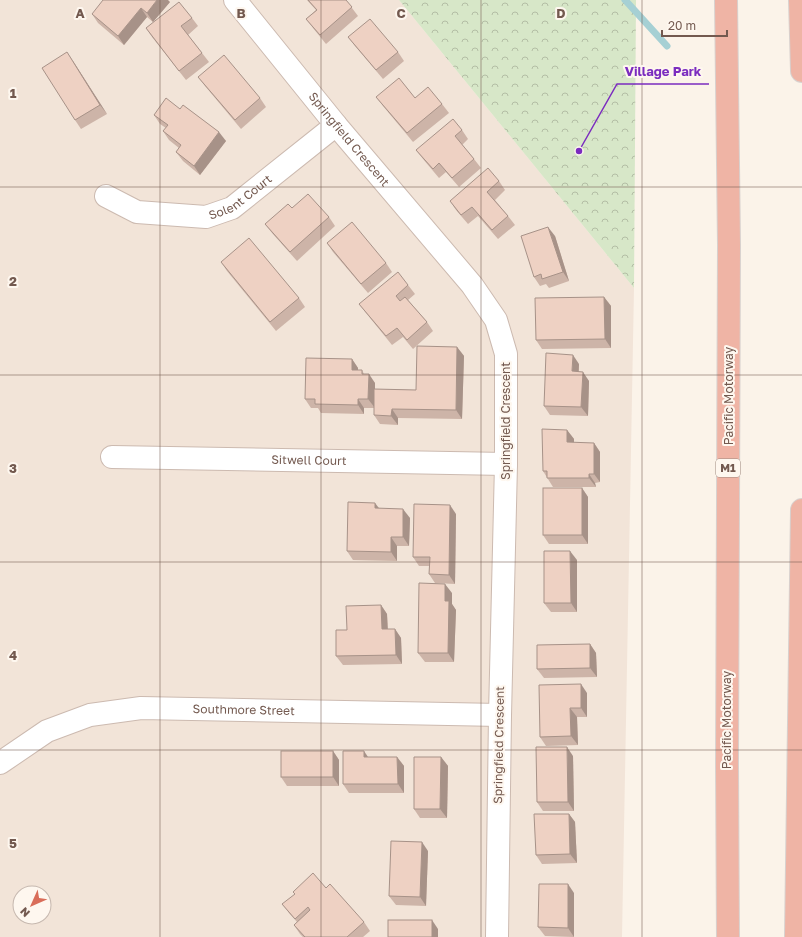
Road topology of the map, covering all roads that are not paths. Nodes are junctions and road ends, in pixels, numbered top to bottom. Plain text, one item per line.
1 (235, 0) edge
2 (726, 0) edge
3 (800, 0) edge
4 (802, 71) edge
5 (336, 125) junction
6 (106, 196) dead end
7 (112, 457) dead end
8 (506, 464) junction
9 (802, 510) edge
10 (500, 715) junction
11 (0, 762) edge
12 (496, 937) edge
13 (728, 937) edge
14 (796, 937) edge

1 - 5 street, Springfield Crescent
2 - 13 highway, Pacific Motorway / M1
3 - 4 highway
5 - 6 street, Solent Court
5 - 8 street, Springfield Crescent
7 - 8 street, Sitwell Court
8 - 10 street, Springfield Crescent
9 - 14 highway
10 - 11 street, Southmore Street
10 - 12 street, Springfield Crescent

